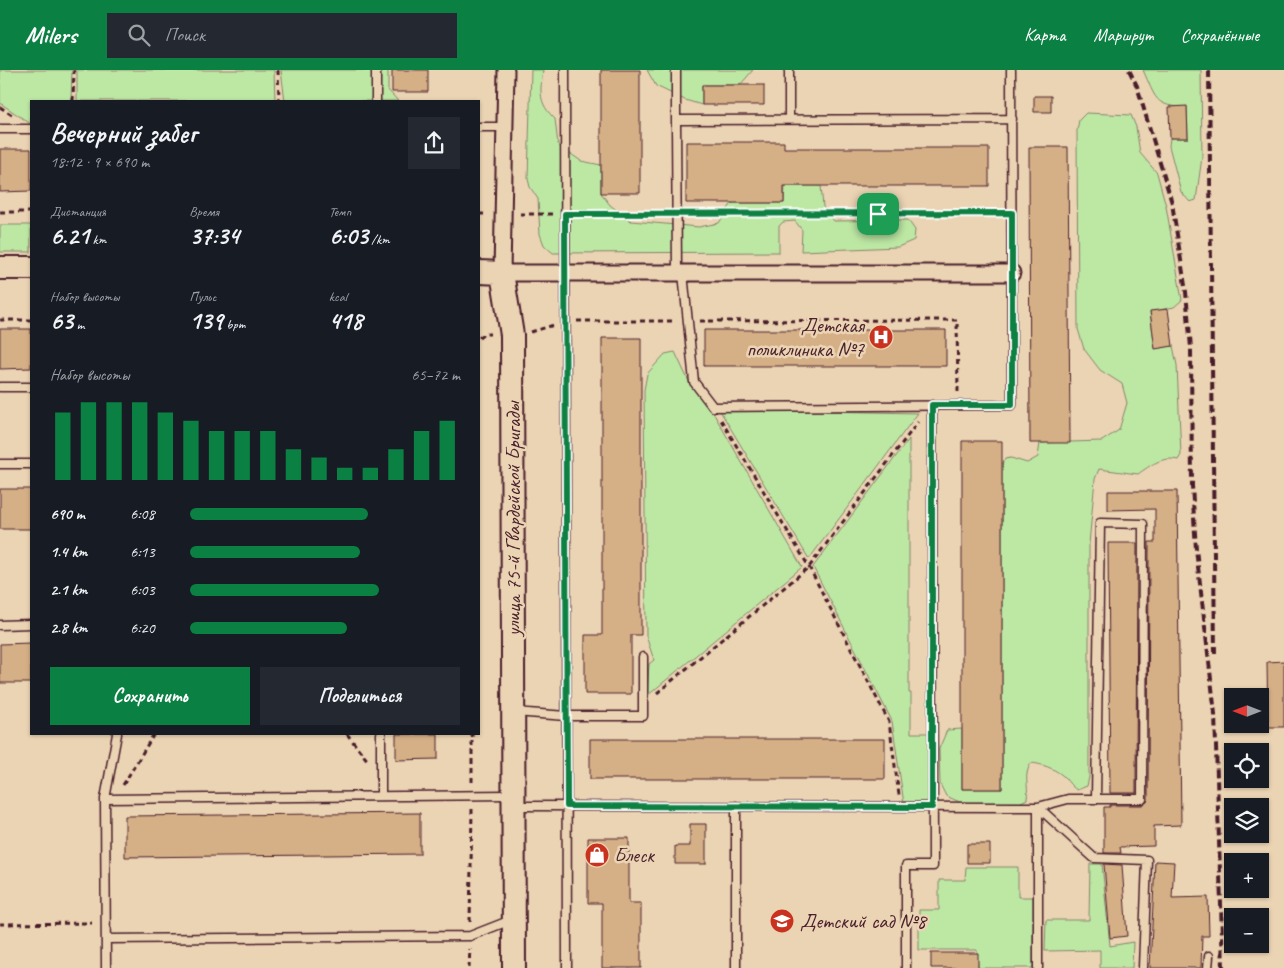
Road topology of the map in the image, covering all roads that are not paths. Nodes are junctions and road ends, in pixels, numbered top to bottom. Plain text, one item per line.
1 (376, 70) edge
2 (506, 70) edge
3 (565, 70) edge
4 (676, 70) edge
5 (789, 70) edge
6 (1012, 70) edge
7 (376, 100) edge
8 (789, 119) junction
9 (1012, 119) junction
10 (676, 120) junction
11 (480, 127) edge
12 (505, 127) junction
13 (0, 129) edge
14 (30, 129) edge
15 (0, 268) edge
16 (30, 268) edge
17 (480, 272) edge
18 (502, 273) junction
19 (566, 273) junction
20 (680, 273) junction
21 (1012, 273) junction
22 (0, 387) edge
23 (30, 387) edge
24 (932, 405) junction
25 (0, 464) edge
26 (30, 464) edge
27 (30, 624) edge
28 (0, 625) edge
29 (643, 657) dead end
30 (513, 712) junction
31 (566, 716) junction
32 (117, 735) edge
33 (381, 735) edge
34 (381, 796) junction
35 (105, 799) junction
36 (1096, 799) junction
37 (514, 800) junction
38 (567, 806) junction
39 (736, 806) junction
40 (932, 807) junction
41 (1038, 807) junction
42 (514, 919) junction
43 (106, 940) junction
44 (1209, 956) dead end
45 (106, 968) edge
46 (514, 968) edge
47 (567, 968) edge
48 (736, 968) edge
49 (906, 968) edge
50 (1038, 968) edge
51 (1143, 968) edge
52 (1208, 968) edge

1 - 7 lane
2 - 12 street, улица 75-й Гвардейской Бригады
3 - 19 lane
4 - 10 lane
5 - 8 lane
6 - 9 lane
8 - 9 lane
8 - 10 lane
9 - 21 lane
10 - 20 lane
11 - 12 lane
12 - 18 street, улица 75-й Гвардейской Бригады
13 - 14 lane
15 - 16 main road
17 - 18 main road
18 - 19 street
18 - 30 main road, улица 75-й Гвардейской Бригады
19 - 20 street
19 - 31 lane
20 - 21 street
20 - 24 lane
21 - 24 lane
22 - 23 lane
24 - 40 lane
25 - 26 lane
27 - 28 lane
29 - 31 lane
30 - 31 lane
30 - 37 main road, улица 75-й Гвардейской Бригады
31 - 38 lane
32 - 35 lane
33 - 34 lane
34 - 35 lane
34 - 37 lane
35 - 43 lane
36 - 36 lane
36 - 41 lane
37 - 38 lane
37 - 42 main road, улица 75-й Гвардейской Бригады
38 - 39 lane
38 - 47 lane
39 - 40 lane
39 - 48 lane
40 - 41 lane
40 - 49 lane
41 - 50 lane
41 - 51 lane
42 - 43 lane
42 - 46 main road, улица 75-й Гвардейской Бригады
43 - 45 lane
44 - 52 lane

